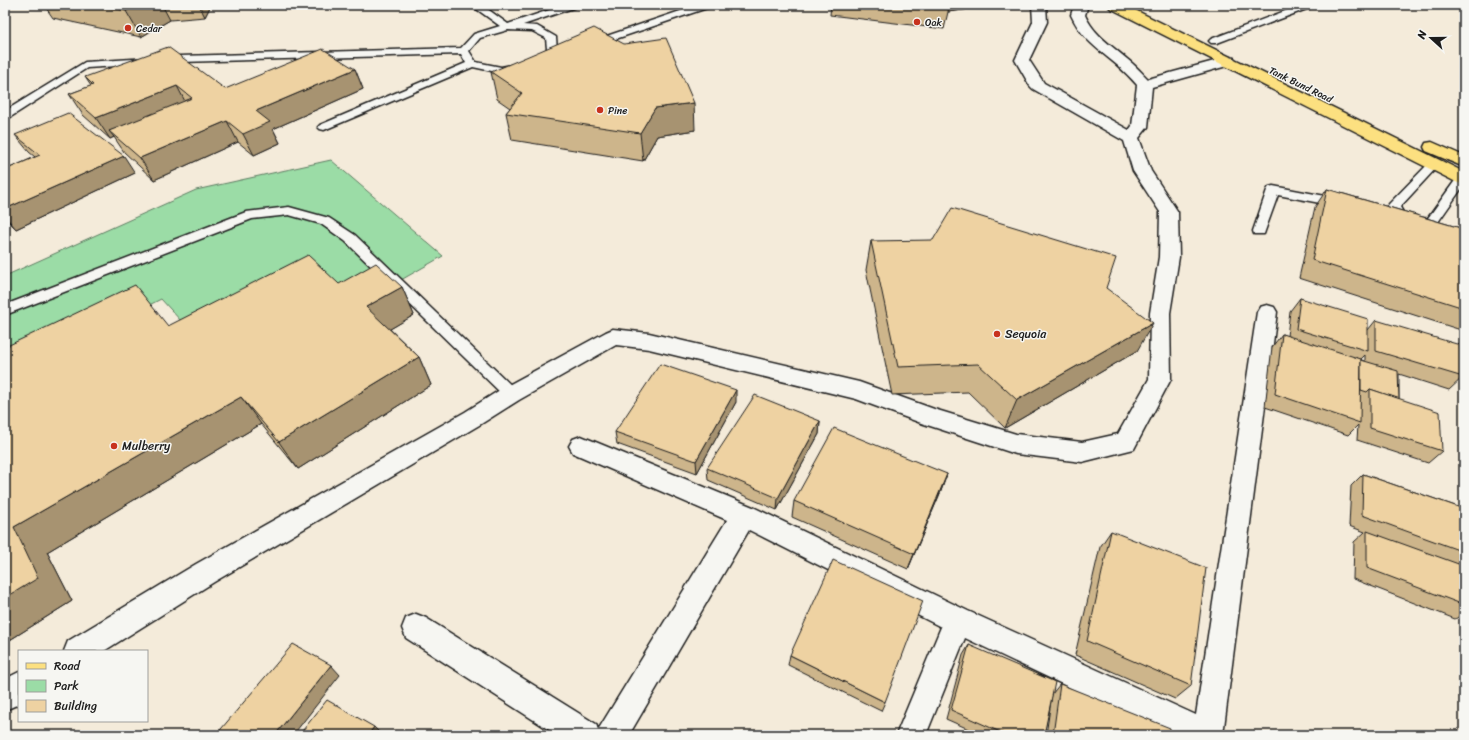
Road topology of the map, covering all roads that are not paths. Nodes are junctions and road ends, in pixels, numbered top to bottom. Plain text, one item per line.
1 (476, 5) edge
2 (573, 5) edge
3 (708, 5) edge
4 (1039, 5) edge
5 (1081, 5) edge
6 (1115, 5) edge
7 (1139, 5) edge
8 (1309, 5) edge
9 (507, 27) junction
10 (1214, 41) junction
11 (579, 48) edge
12 (464, 51) junction
13 (564, 53) edge
14 (1229, 61) junction
15 (472, 64) junction
16 (528, 65) edge
17 (1145, 84) junction
18 (5, 116) edge
19 (324, 127) dead end
20 (1135, 132) junction
21 (1408, 135) dead end
22 (1422, 142) dead end
23 (1464, 162) edge
24 (1434, 164) junction
25 (1463, 179) edge
26 (1351, 205) edge
27 (1382, 211) edge
28 (1398, 214) junction
29 (1258, 231) dead end
30 (5, 310) edge
31 (1267, 312) dead end
32 (511, 394) junction
33 (581, 446) dead end
34 (744, 515) junction
35 (958, 621) junction
36 (416, 628) dead end
37 (80, 650) edge
38 (18, 688) edge
39 (5, 696) edge
40 (585, 735) edge
41 (612, 735) edge
42 (911, 735) edge
43 (1204, 735) edge
44 (1208, 735) edge

1 - 9 lane
2 - 9 lane
3 - 11 lane
4 - 20 street
5 - 17 street
6 - 14 main road
7 - 10 main road, Tank Bund Road
8 - 10 lane
9 - 12 lane
9 - 13 lane
10 - 21 main road, Tank Bund Road
12 - 15 lane
12 - 18 lane
14 - 17 street
14 - 24 main road
15 - 16 lane
15 - 19 lane
17 - 20 street
20 - 32 street
22 - 23 main road
24 - 25 main road
24 - 28 lane
25 - 28 lane
26 - 29 lane
27 - 28 lane
30 - 32 lane
31 - 44 street
32 - 37 street
33 - 34 street
34 - 35 street
34 - 41 street
35 - 42 street
35 - 43 street
36 - 40 street
38 - 39 street

